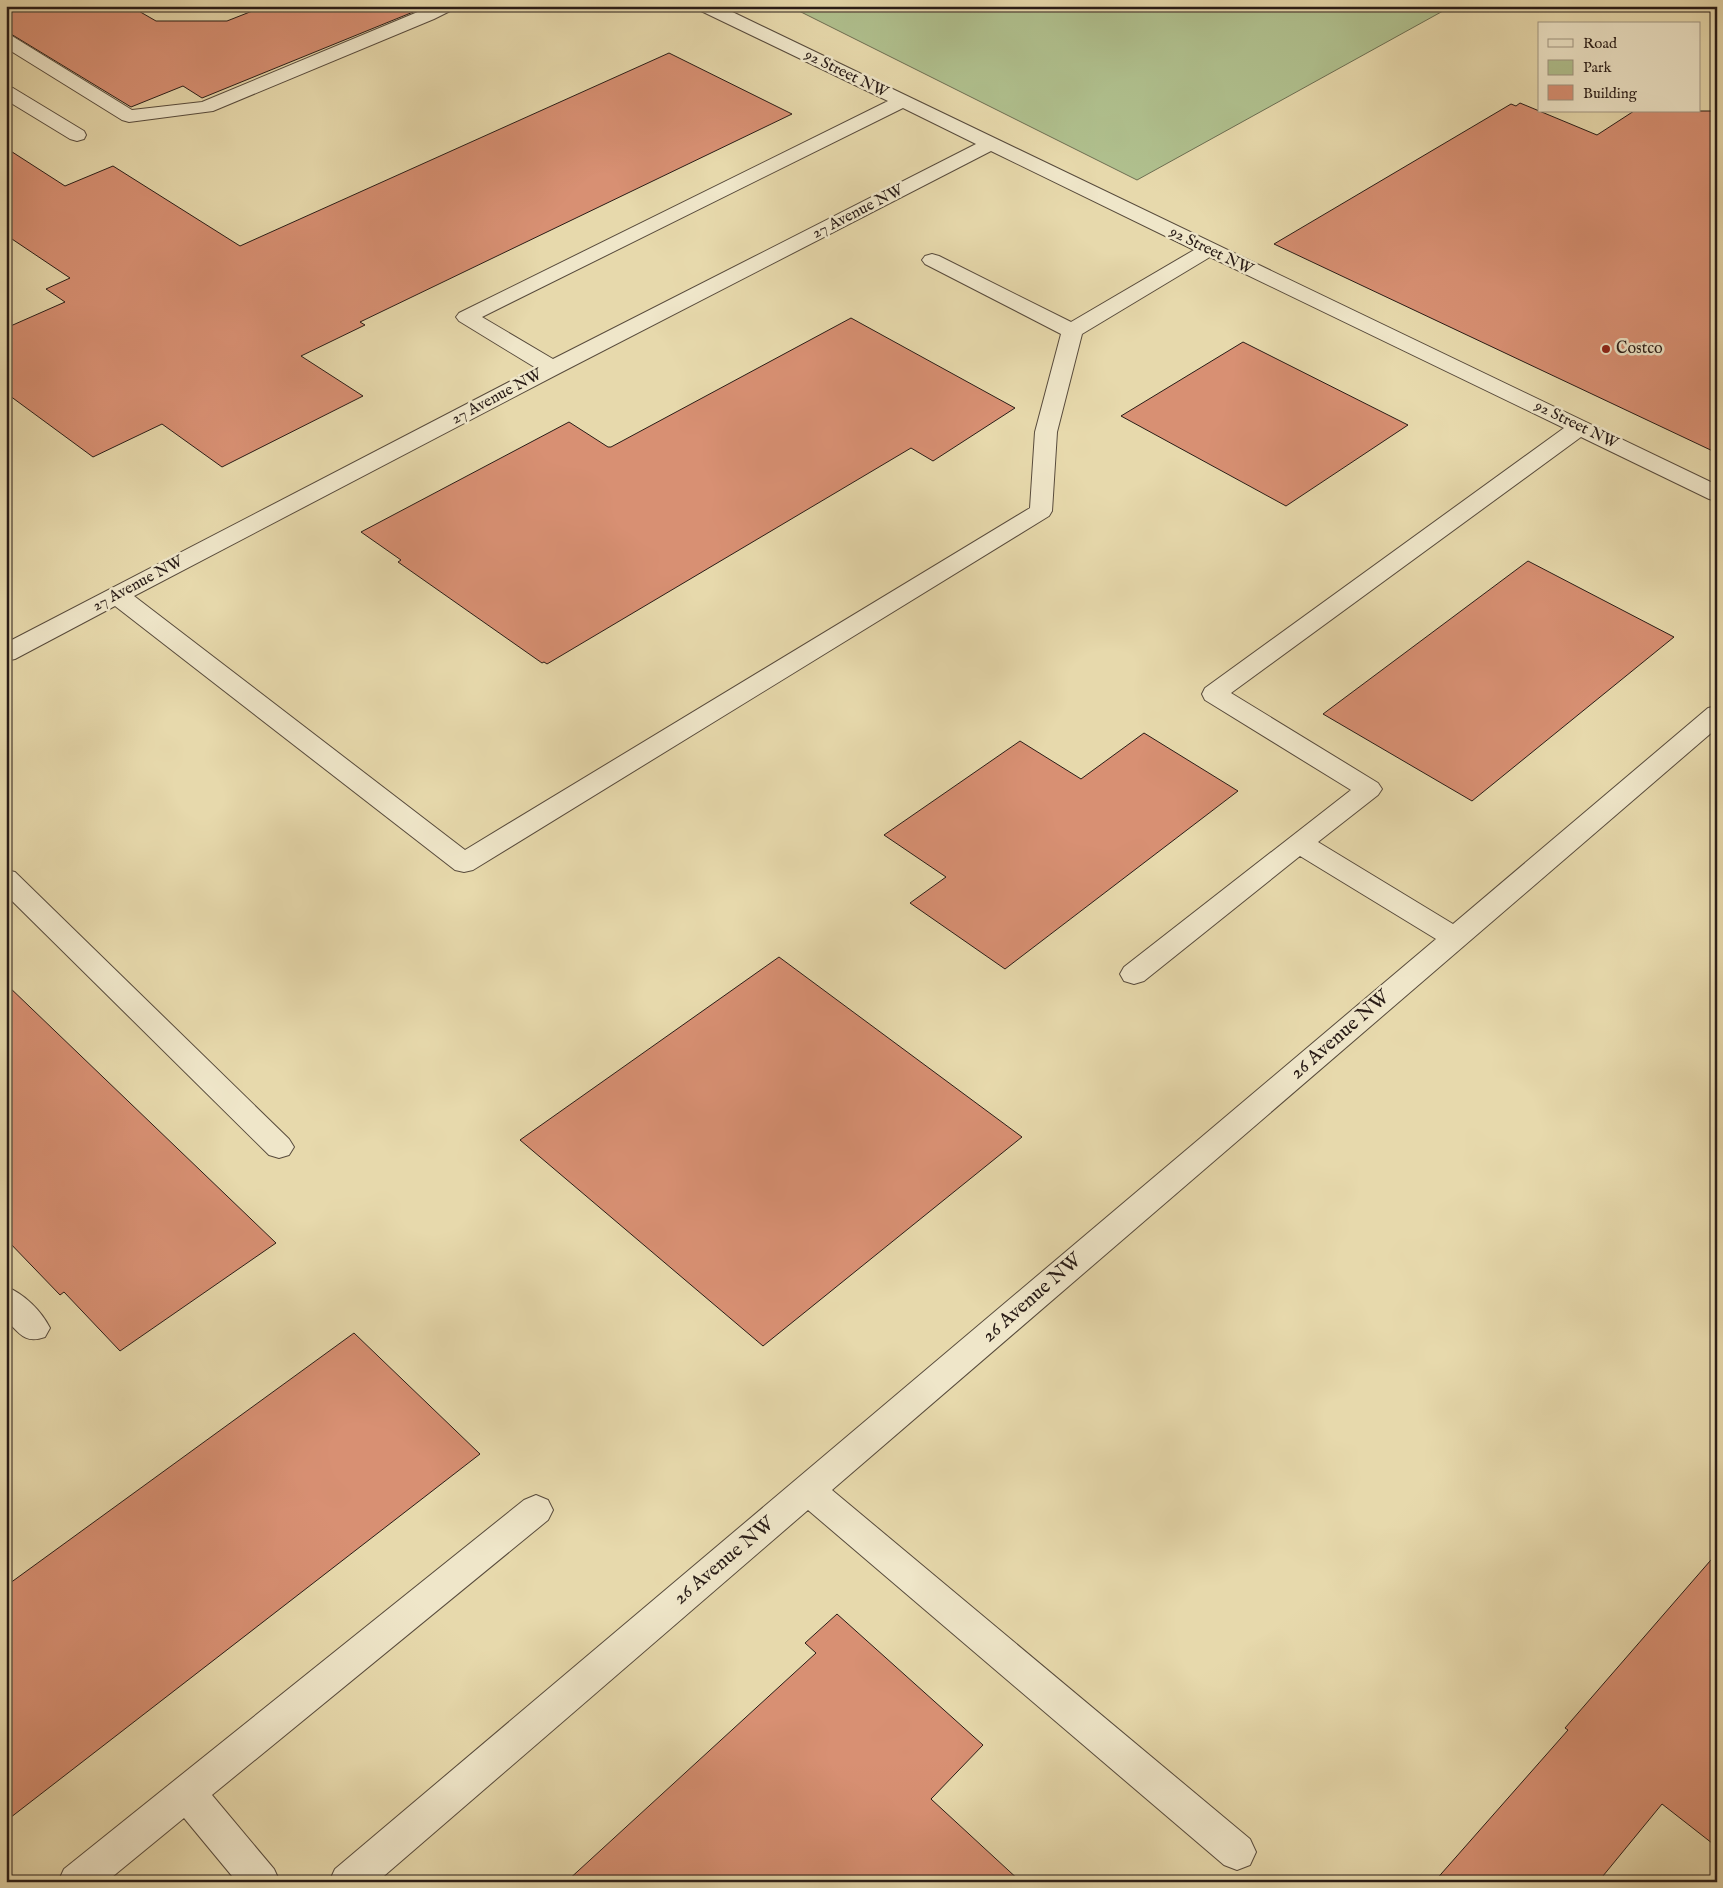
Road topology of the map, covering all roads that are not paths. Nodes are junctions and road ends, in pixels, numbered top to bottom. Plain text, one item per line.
1 (446, 6) edge
2 (705, 6) edge
3 (6, 40) edge
4 (6, 92) edge
5 (903, 102) junction
6 (77, 135) dead end
7 (990, 144) junction
8 (1208, 250) junction
9 (932, 260) dead end
10 (1072, 331) junction
11 (552, 368) junction
12 (1580, 427) junction
13 (1717, 494) edge
14 (117, 595) junction
15 (6, 653) edge
16 (1717, 714) edge
17 (1299, 843) junction
18 (6, 879) edge
19 (1454, 937) junction
20 (1134, 974) dead end
21 (279, 1147) dead end
22 (6, 1300) edge
23 (34, 1328) dead end
24 (808, 1490) junction
25 (536, 1510) dead end
26 (187, 1793) junction
27 (1237, 1852) dead end
28 (77, 1882) edge
29 (261, 1882) edge
30 (348, 1882) edge

1 - 3 street
2 - 5 street, 92 Street NW
4 - 6 street
5 - 7 street, 92 Street NW
5 - 11 street
7 - 8 street, 92 Street NW
7 - 11 street, 27 Avenue NW
8 - 10 street
8 - 12 street, 92 Street NW
9 - 10 street
10 - 14 street
11 - 14 street, 27 Avenue NW
12 - 13 street, 92 Street NW
12 - 17 street
14 - 15 street, 27 Avenue NW
16 - 19 street, 26 Avenue NW
17 - 19 street
17 - 20 street
18 - 21 street
19 - 24 street, 26 Avenue NW
22 - 23 street
24 - 27 street
24 - 30 street, 26 Avenue NW
25 - 26 street
26 - 28 street
26 - 29 street

